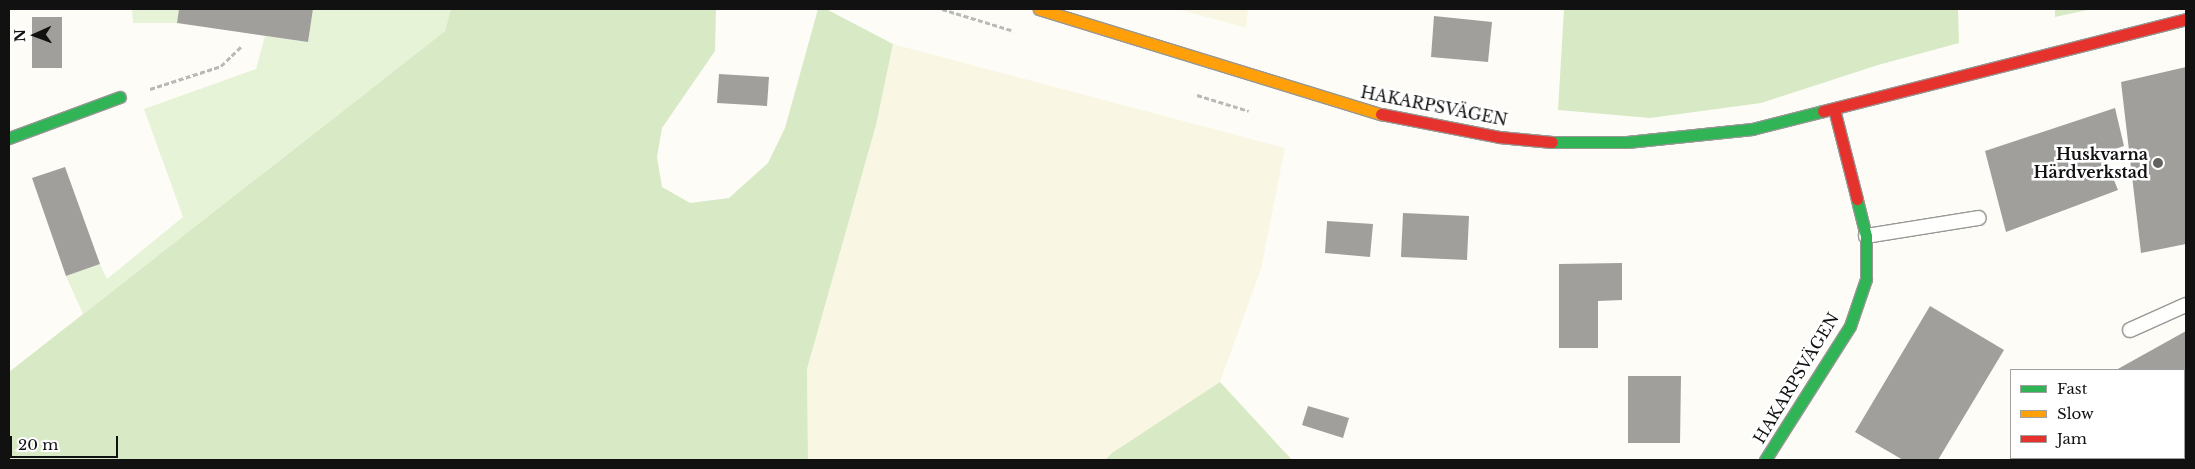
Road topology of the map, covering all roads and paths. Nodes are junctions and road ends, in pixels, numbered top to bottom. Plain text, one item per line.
1 (1039, 9) edge
2 (2186, 20) edge
3 (242, 46) dead end
4 (120, 97) joint
5 (1834, 109) junction
6 (9, 138) edge
7 (1979, 218) dead end
8 (1866, 236) junction
9 (2186, 305) edge
10 (2130, 330) dead end
11 (1765, 460) edge

1 - 5 street, HAKARPSVÄGEN
2 - 5 street, HAKARPSVÄGEN
3 - 4 path
4 - 6 street
5 - 8 street, HAKARPSVÄGEN
7 - 8 lane
8 - 11 street, HAKARPSVÄGEN
9 - 10 lane

